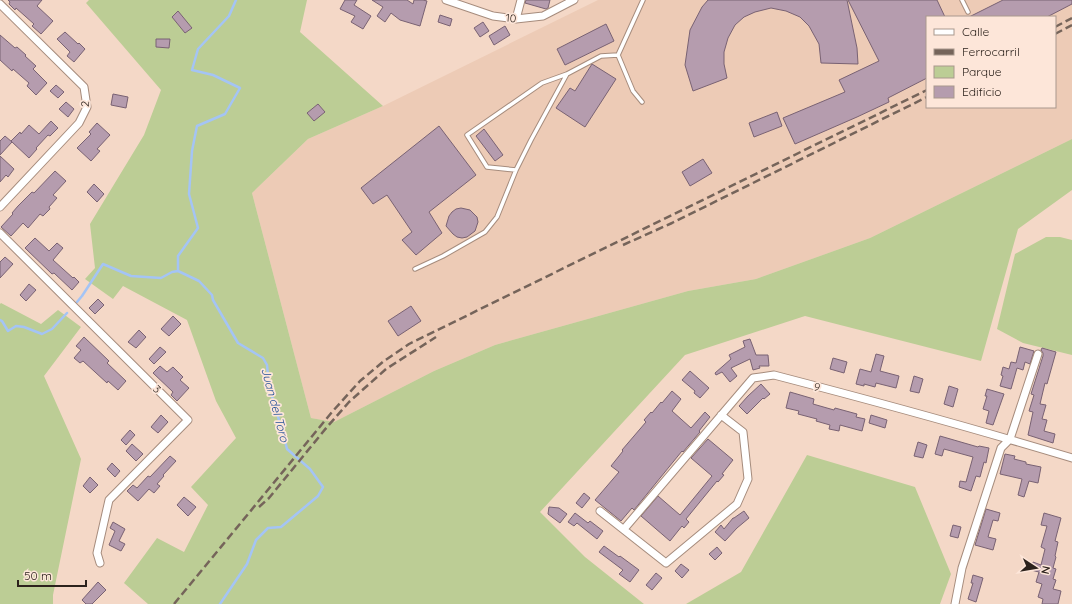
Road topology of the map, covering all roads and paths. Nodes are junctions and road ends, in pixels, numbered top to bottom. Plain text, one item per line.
1 (446, 0) edge
2 (521, 0) edge
3 (574, 0) edge
4 (643, 0) edge
5 (962, 0) edge
6 (0, 4) edge
7 (968, 12) dead end
8 (516, 19) junction
9 (618, 55) junction
10 (567, 74) junction
11 (642, 102) dead end
12 (516, 170) junction
13 (0, 206) edge
14 (0, 233) edge
15 (416, 268) dead end
16 (1038, 354) dead end
17 (721, 415) junction
18 (1010, 439) junction
19 (1072, 458) edge
20 (600, 511) dead end
21 (624, 529) junction
22 (100, 563) dead end
23 (955, 604) edge

1 - 8 street, 10
2 - 8 street
3 - 8 street, 10
4 - 9 lane
5 - 7 lane
6 - 13 street, 2
9 - 10 lane
9 - 11 lane
10 - 12 lane
10 - 12 lane
12 - 15 lane
14 - 22 street, 3
16 - 18 street
17 - 18 street, 9
17 - 21 street, 9
17 - 21 street
18 - 19 street, 9
18 - 23 street
20 - 21 street

